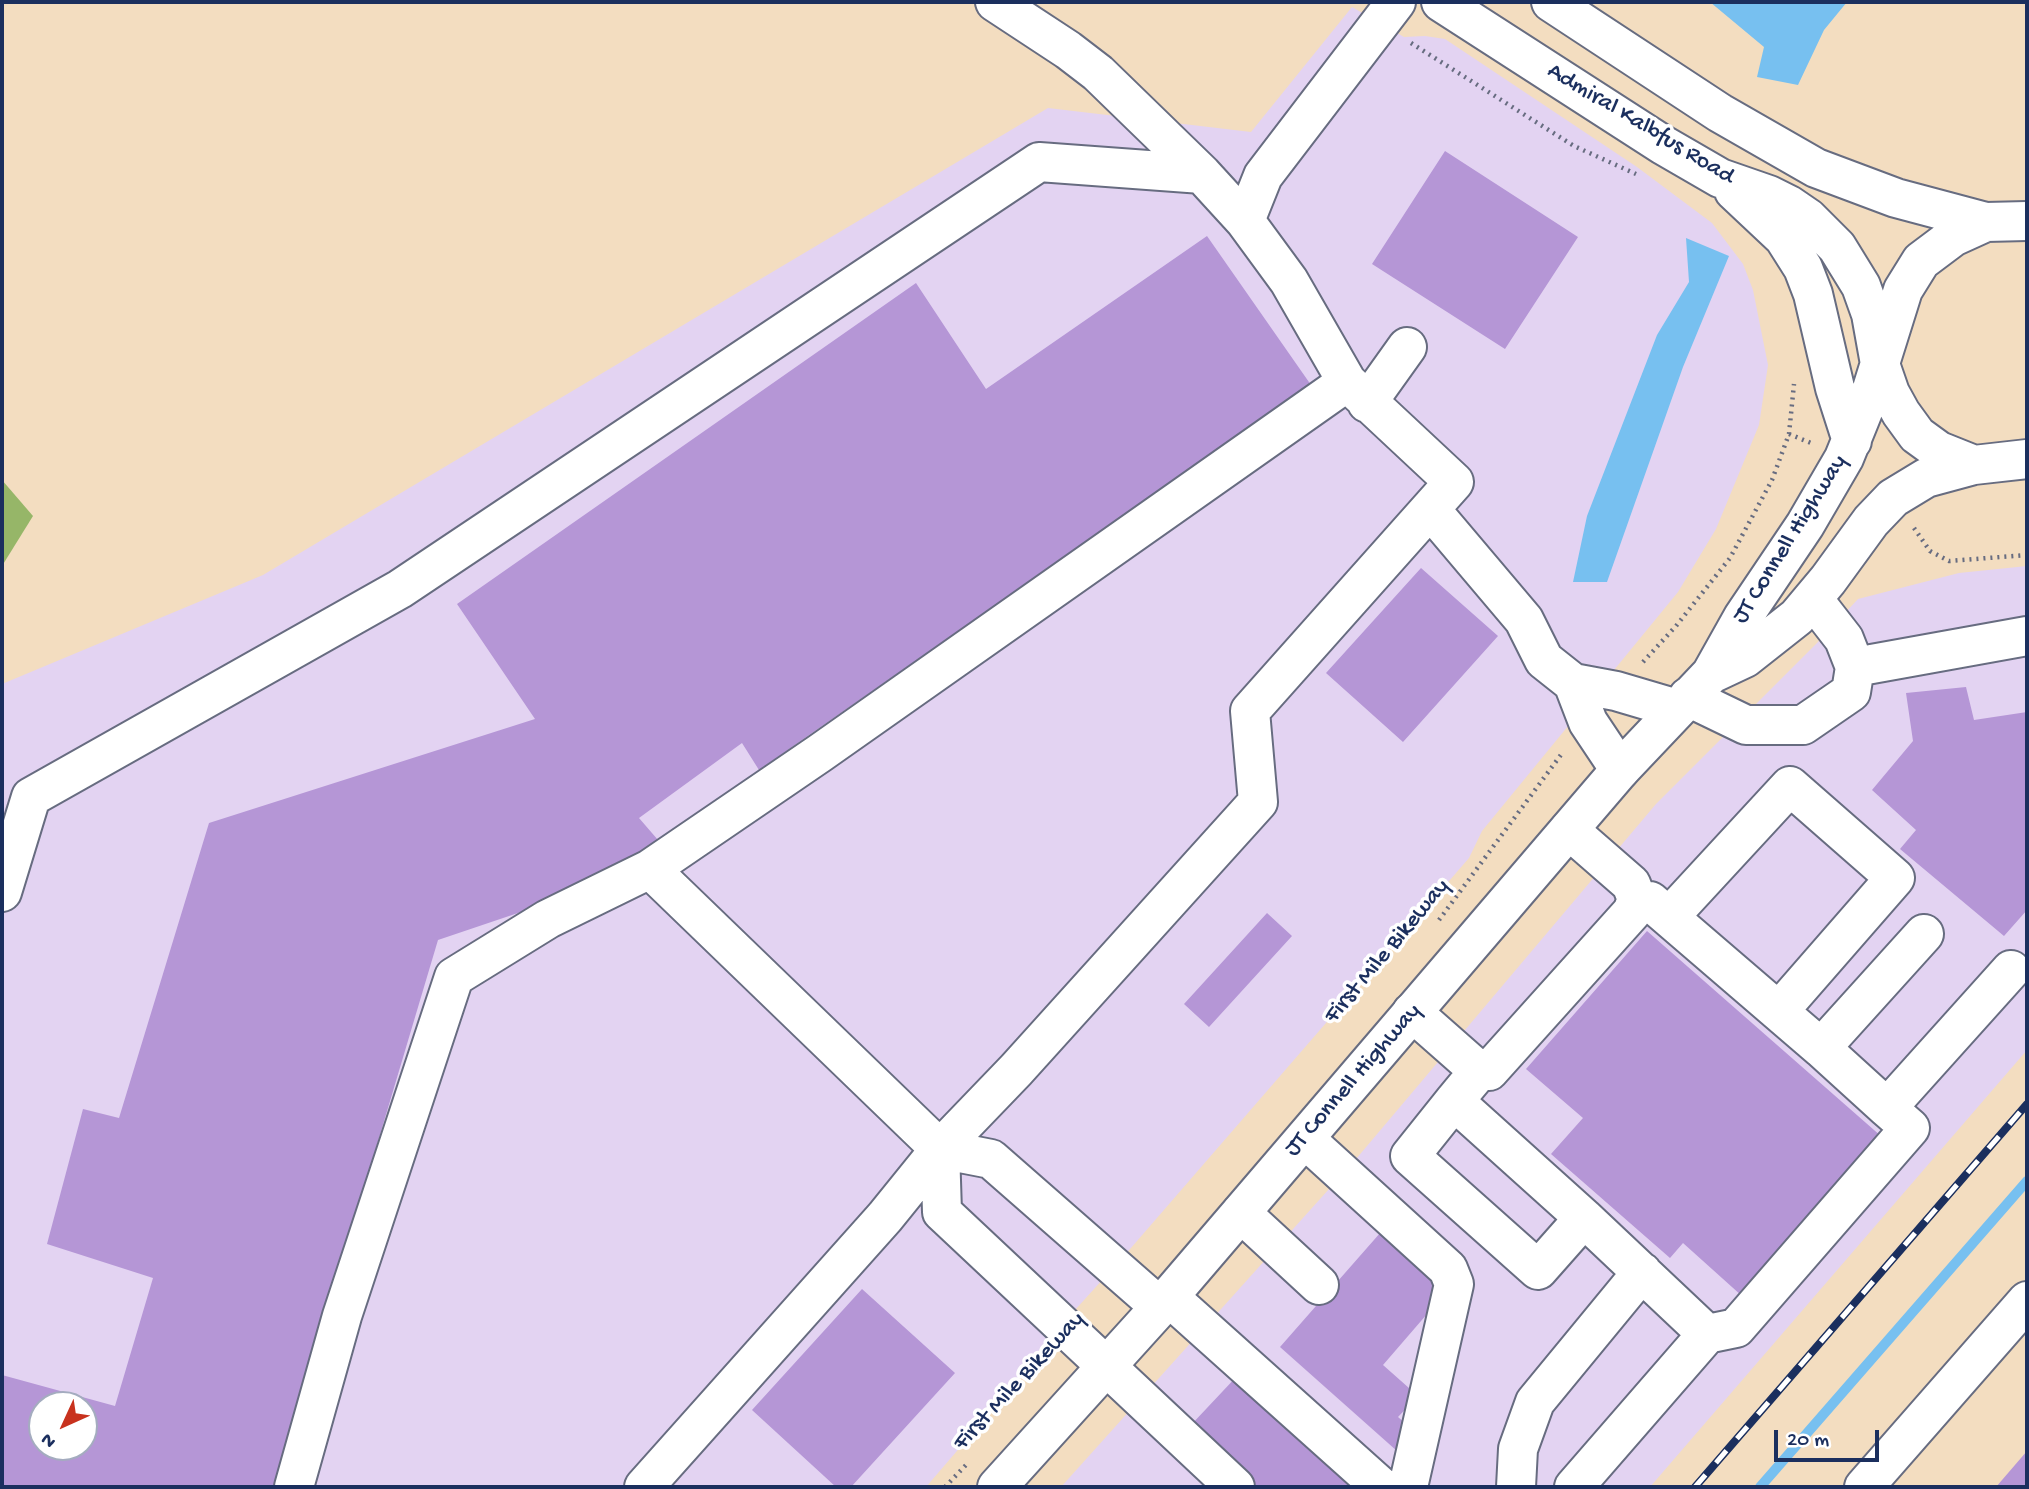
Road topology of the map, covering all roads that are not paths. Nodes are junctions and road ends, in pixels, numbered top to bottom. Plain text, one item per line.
1 (995, 2) edge
2 (1396, 2) edge
3 (1441, 2) edge
4 (1551, 2) edge
5 (1202, 174) junction
6 (1720, 178) junction
7 (1245, 221) junction
8 (1986, 222) junction
9 (2027, 222) edge
10 (1407, 347) dead end
11 (1880, 364) junction
12 (1357, 393) junction
13 (1836, 444) junction
14 (2027, 459) edge
15 (1974, 465) junction
16 (2027, 471) edge
17 (1430, 510) junction
18 (1813, 599) junction
19 (2027, 636) edge
20 (1855, 667) junction
21 (1573, 683) junction
22 (1692, 694) junction
23 (1620, 770) junction
24 (1569, 830) junction
25 (650, 869) junction
26 (1630, 884) junction
27 (2, 892) edge
28 (1669, 917) junction
29 (1924, 934) dead end
30 (2011, 970) dead end
31 (1779, 1011) junction
32 (1412, 1013) junction
33 (1821, 1048) junction
34 (1479, 1071) junction
35 (1454, 1101) junction
36 (1887, 1108) junction
37 (1305, 1139) junction
38 (940, 1149) junction
39 (1241, 1213) junction
40 (1584, 1218) junction
41 (1642, 1272) junction
42 (1319, 1286) dead end
43 (2027, 1301) edge
44 (1165, 1302) junction
45 (1707, 1334) junction
46 (1107, 1365) junction
47 (294, 1487) edge
48 (644, 1487) edge
49 (996, 1487) edge
50 (1235, 1487) edge
51 (1381, 1487) edge
52 (1408, 1487) edge
53 (1516, 1487) edge
54 (1574, 1487) edge
55 (1864, 1487) edge

1 - 5 main road
2 - 7 main road
3 - 6 main road, Admiral Kalbfus Road
4 - 8 main road, Admiral Kalbfus Road
5 - 7 main road
5 - 27 main road
6 - 11 main road, Admiral Kalbfus Road
6 - 13 main road
7 - 12 main road
8 - 9 main road
8 - 11 main road, JT Connell Highway
10 - 12 main road
11 - 13 main road, JT Connell Highway
11 - 15 main road, Admiral Kalbfus Road
12 - 17 main road
12 - 25 main road
13 - 22 main road, JT Connell Highway
14 - 15 main road
15 - 16 main road
15 - 18 main road, JT Connell Highway
17 - 21 main road
17 - 38 main road
18 - 20 main road
18 - 22 main road, JT Connell Highway
19 - 20 main road
20 - 22 main road
21 - 22 main road
21 - 23 main road
22 - 23 main road, JT Connell Highway
23 - 24 main road, JT Connell Highway
24 - 26 main road
24 - 32 main road, JT Connell Highway
25 - 38 main road
25 - 47 main road
26 - 28 main road
26 - 34 main road
28 - 31 main road
28 - 31 main road
29 - 33 main road
30 - 36 main road
31 - 33 main road
32 - 34 main road
32 - 37 main road, JT Connell Highway
33 - 36 main road
34 - 35 main road
35 - 40 main road
35 - 40 main road
36 - 45 main road
37 - 39 main road, JT Connell Highway
37 - 52 main road
38 - 44 main road
38 - 46 main road
38 - 48 main road
39 - 42 main road
39 - 44 main road, JT Connell Highway
40 - 41 main road
41 - 45 main road
41 - 53 main road
43 - 55 main road
44 - 46 main road, JT Connell Highway
44 - 51 main road
45 - 54 main road
46 - 49 main road, JT Connell Highway
46 - 50 main road

